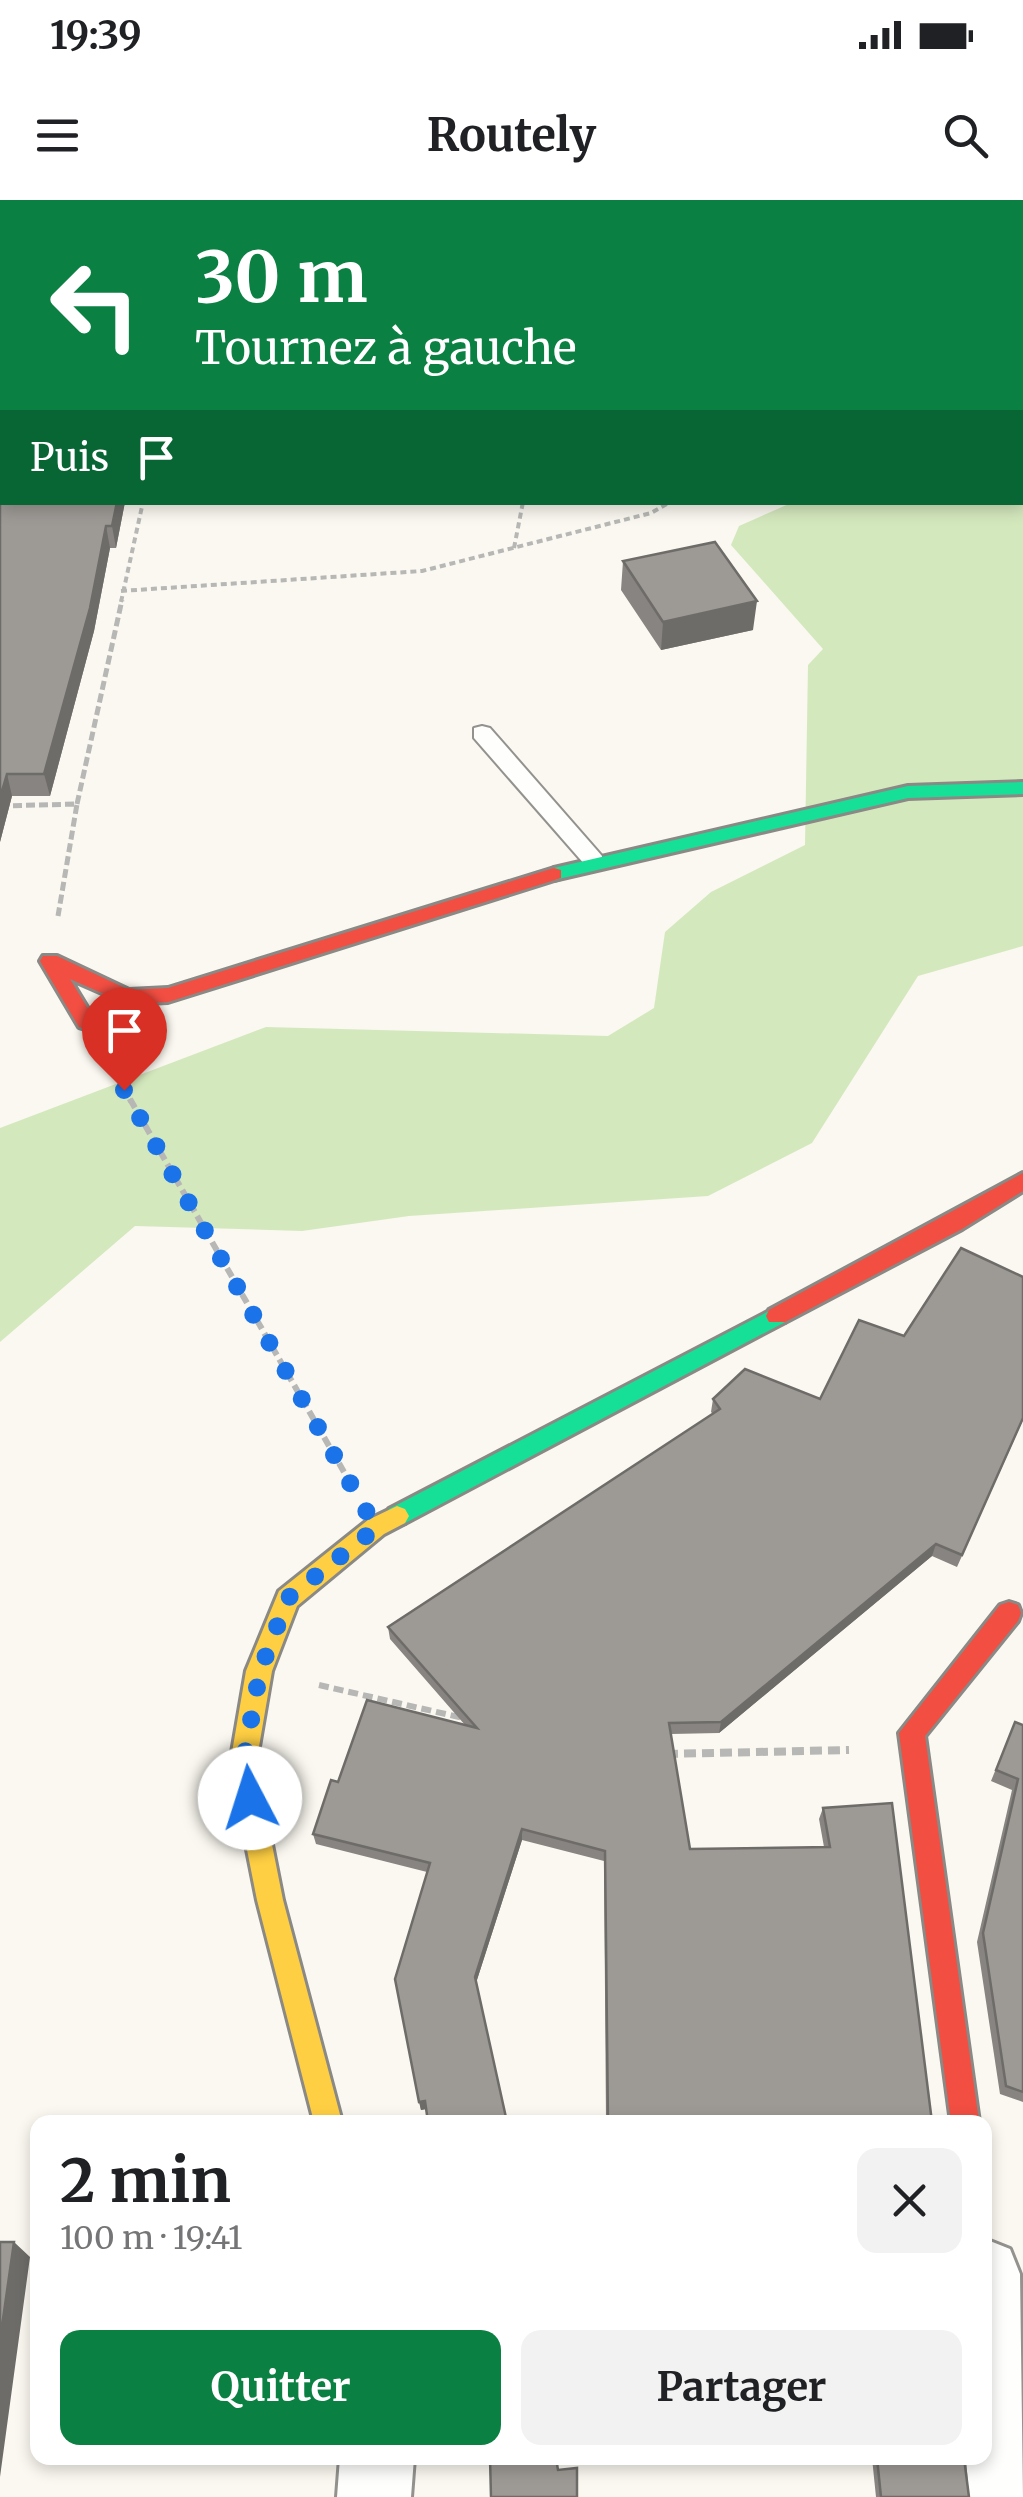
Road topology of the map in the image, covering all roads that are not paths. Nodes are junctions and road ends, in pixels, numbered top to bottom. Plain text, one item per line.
1 (482, 733) dead end
2 (1023, 788) edge
3 (594, 861) junction
4 (86, 1022) road end
5 (1023, 1180) edge
6 (1009, 1613) dead end
7 (326, 2115) edge
8 (964, 2115) edge
9 (992, 2348) edge
10 (376, 2465) edge
11 (374, 2497) edge
12 (1006, 2497) edge

1 - 3 lane
2 - 3 street
3 - 4 street
5 - 7 street
6 - 8 street
9 - 12 street
10 - 11 street

